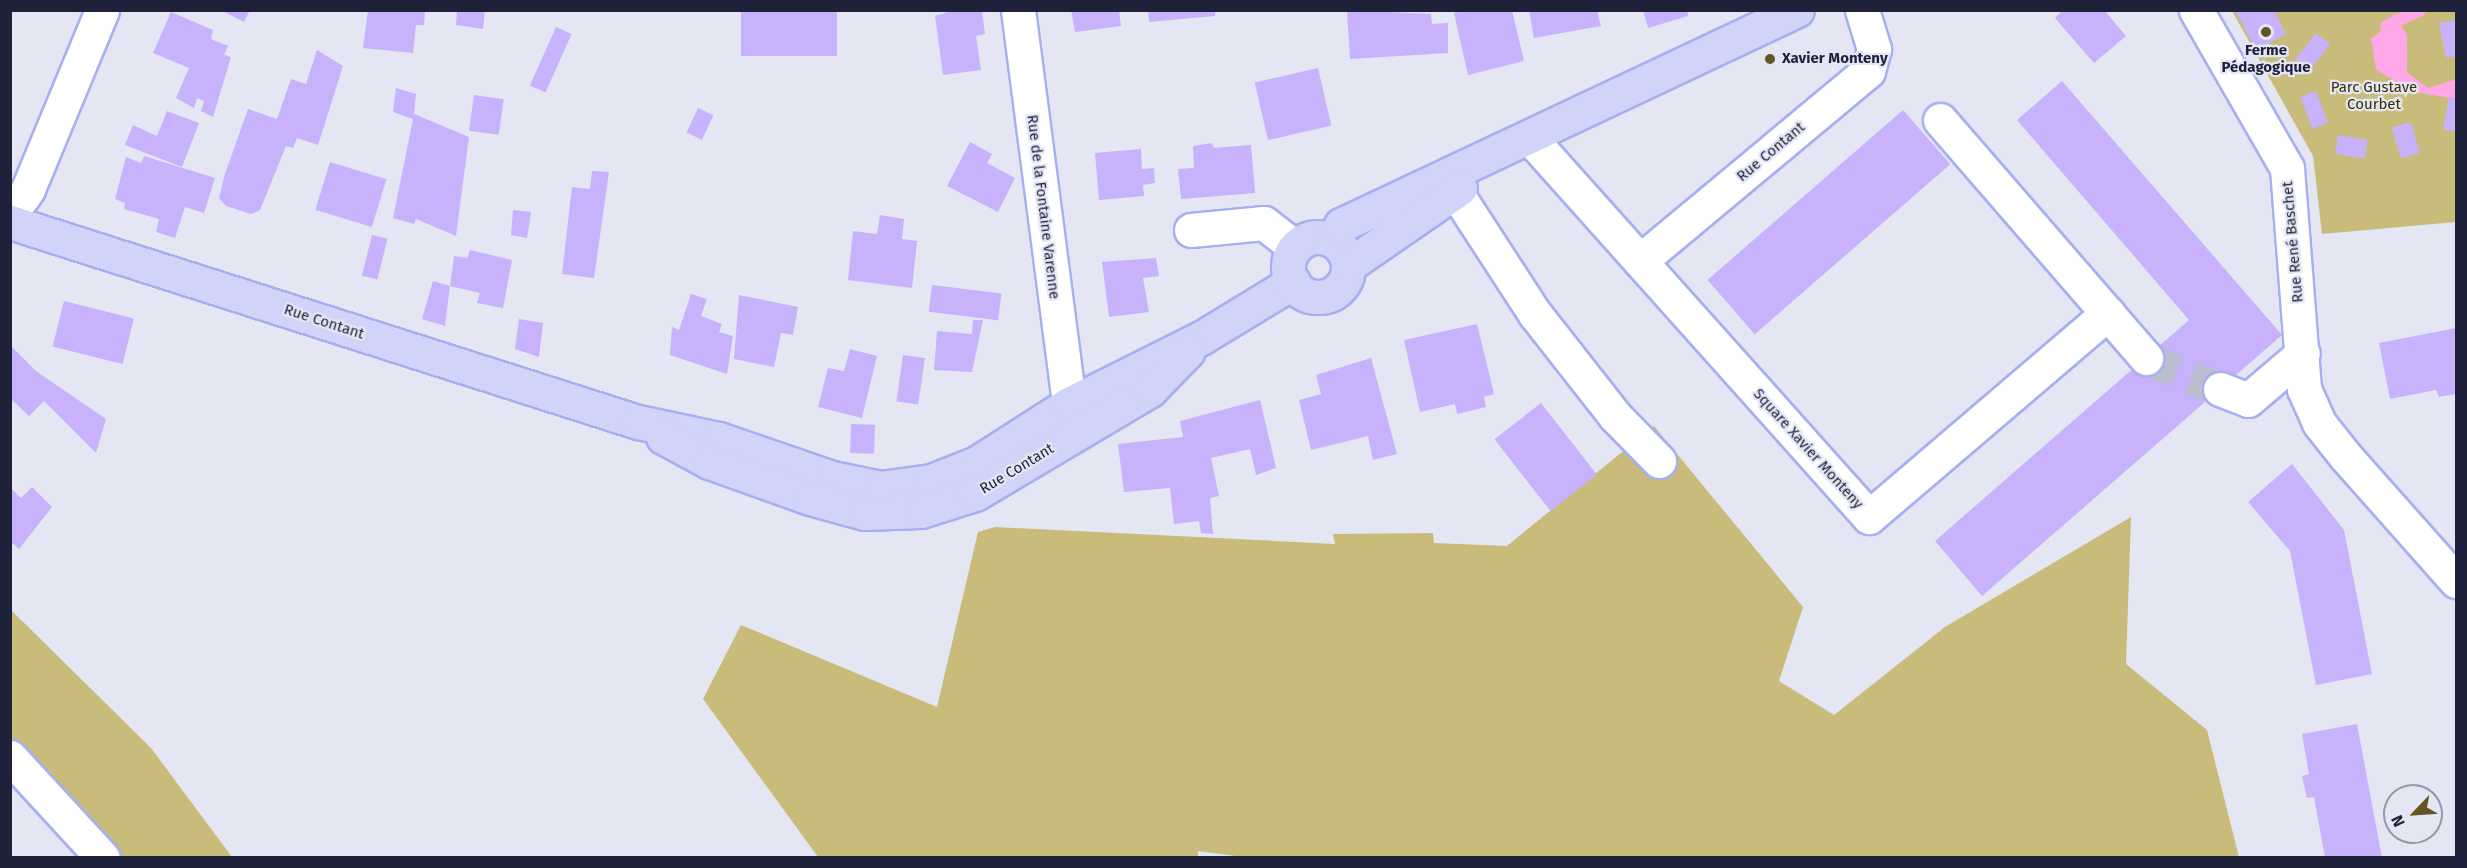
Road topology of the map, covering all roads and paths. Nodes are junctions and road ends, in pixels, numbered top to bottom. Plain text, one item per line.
1 (102, 10) edge
2 (1018, 10) edge
3 (1797, 10) edge
4 (2196, 10) edge
5 (1865, 20) edge
6 (1940, 120) dead end
7 (1531, 139) junction
8 (1455, 191) junction
9 (10, 215) edge
10 (10, 222) edge
11 (1191, 230) dead end
12 (1295, 247) junction
13 (1341, 253) junction
14 (1640, 261) junction
15 (1293, 282) junction
16 (2108, 313) junction
17 (1201, 338) junction
18 (2303, 353) junction
19 (2146, 357) tunnel mouth
20 (2220, 389) tunnel mouth
21 (1069, 404) junction
22 (638, 422) junction
23 (1659, 461) dead end
24 (2457, 581) edge
25 (10, 757) edge
26 (104, 858) edge

1 - 9 street
2 - 21 street, Rue de la Fontaine Varenne
3 - 7 main road
4 - 18 street, Rue René Baschet
5 - 14 street, Rue Contant
6 - 16 street
7 - 8 main road
7 - 13 main road
7 - 14 street, Square Xavier Monteny
8 - 13 main road
8 - 23 street
10 - 22 main road, Rue Contant
11 - 12 street
12 - 13 main road
12 - 15 main road
13 - 15 main road
14 - 16 street, Square Xavier Monteny
15 - 17 main road, Rue Contant
16 - 19 street
17 - 21 main road, Rue Contant
17 - 22 main road, Rue Contant
18 - 20 street
18 - 24 street, Rue René Baschet
21 - 22 main road, Rue Contant
25 - 26 street

